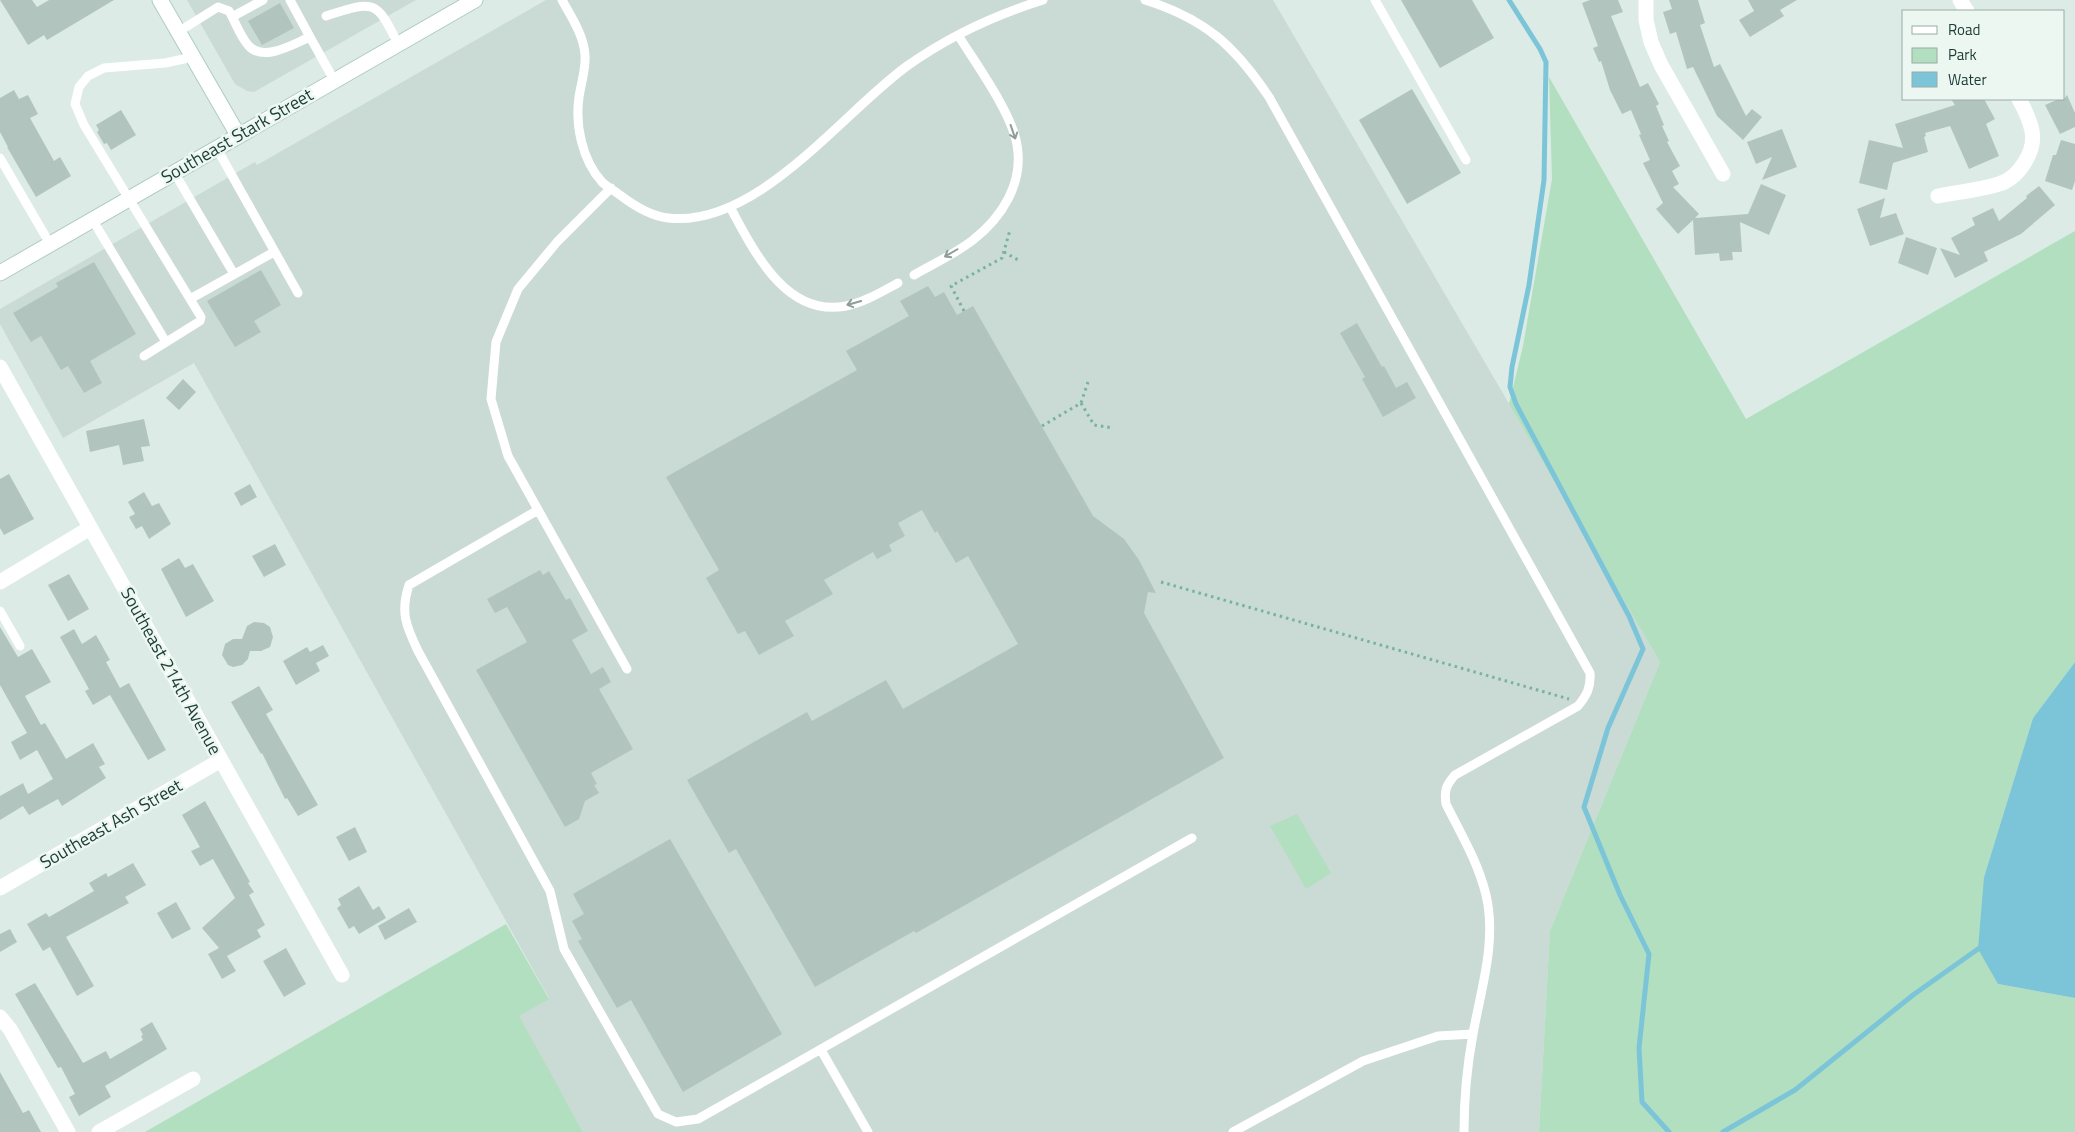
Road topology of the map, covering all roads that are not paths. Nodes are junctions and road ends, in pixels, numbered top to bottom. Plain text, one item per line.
1 (160, 0) edge
2 (263, 0) edge
3 (290, 0) edge
4 (475, 0) edge
5 (562, 0) edge
6 (1043, 0) edge
7 (1144, 0) edge
8 (1375, 0) edge
9 (1646, 0) edge
10 (326, 16) dead end
11 (232, 17) junction
12 (178, 32) junction
13 (958, 35) junction
14 (310, 37) junction
15 (398, 44) junction
16 (193, 57) junction
17 (334, 80) junction
18 (2020, 100) edge
19 (238, 135) junction
20 (216, 147) junction
21 (0, 158) edge
22 (1466, 160) dead end
23 (174, 172) junction
24 (1723, 174) dead end
25 (611, 188) junction
26 (1938, 196) dead end
27 (128, 198) junction
28 (730, 207) junction
29 (92, 219) junction
30 (50, 244) junction
31 (274, 252) junction
32 (0, 273) edge
33 (234, 274) junction
34 (914, 275) dead end
35 (898, 284) dead end
36 (298, 294) dead end
37 (190, 299) junction
38 (166, 342) junction
39 (144, 356) dead end
40 (0, 367) edge
41 (538, 510) junction
42 (90, 528) junction
43 (0, 582) edge
44 (0, 612) edge
45 (20, 646) dead end
46 (627, 669) dead end
47 (221, 760) junction
48 (1192, 838) dead end
49 (0, 888) edge
50 (342, 975) dead end
51 (0, 1017) edge
52 (1473, 1034) junction
53 (821, 1050) junction
54 (193, 1079) dead end
55 (68, 1132) edge
56 (99, 1132) edge
57 (868, 1132) edge
58 (1233, 1132) edge
59 (1464, 1132) edge

1 - 12 street
2 - 11 lane
3 - 14 lane
4 - 15 street, Southeast Stark Street
5 - 25 lane
6 - 13 lane
7 - 52 lane
8 - 22 lane
9 - 24 street
10 - 15 lane
11 - 12 lane
11 - 14 lane
12 - 16 street
13 - 28 lane
13 -> 34 lane
14 - 17 lane
15 - 17 street, Southeast Stark Street
16 - 19 street
16 - 27 lane
17 - 19 street, Southeast Stark Street
18 - 26 street
19 - 20 street, Southeast Stark Street
20 - 23 street, Southeast Stark Street
20 - 31 lane
21 - 30 lane
23 - 27 street, Southeast Stark Street
23 - 33 lane
25 - 28 lane
25 - 41 lane
27 - 29 street, Southeast Stark Street
27 - 37 lane
35 -> 28 lane
29 - 30 street, Southeast Stark Street
29 - 38 lane
30 - 32 street, Southeast Stark Street
31 - 33 lane
31 - 36 lane
33 - 37 lane
37 - 38 lane
38 - 39 lane
40 - 42 street, Southeast 214th Avenue
41 - 46 lane
41 - 53 lane
42 - 43 street
42 - 47 street, Southeast 214th Avenue
44 - 45 lane
47 - 49 street, Southeast Ash Street
47 - 50 street, Southeast 214th Avenue
48 - 53 lane
51 - 55 street
52 - 58 lane
52 - 59 lane
53 - 57 lane
54 - 56 street

